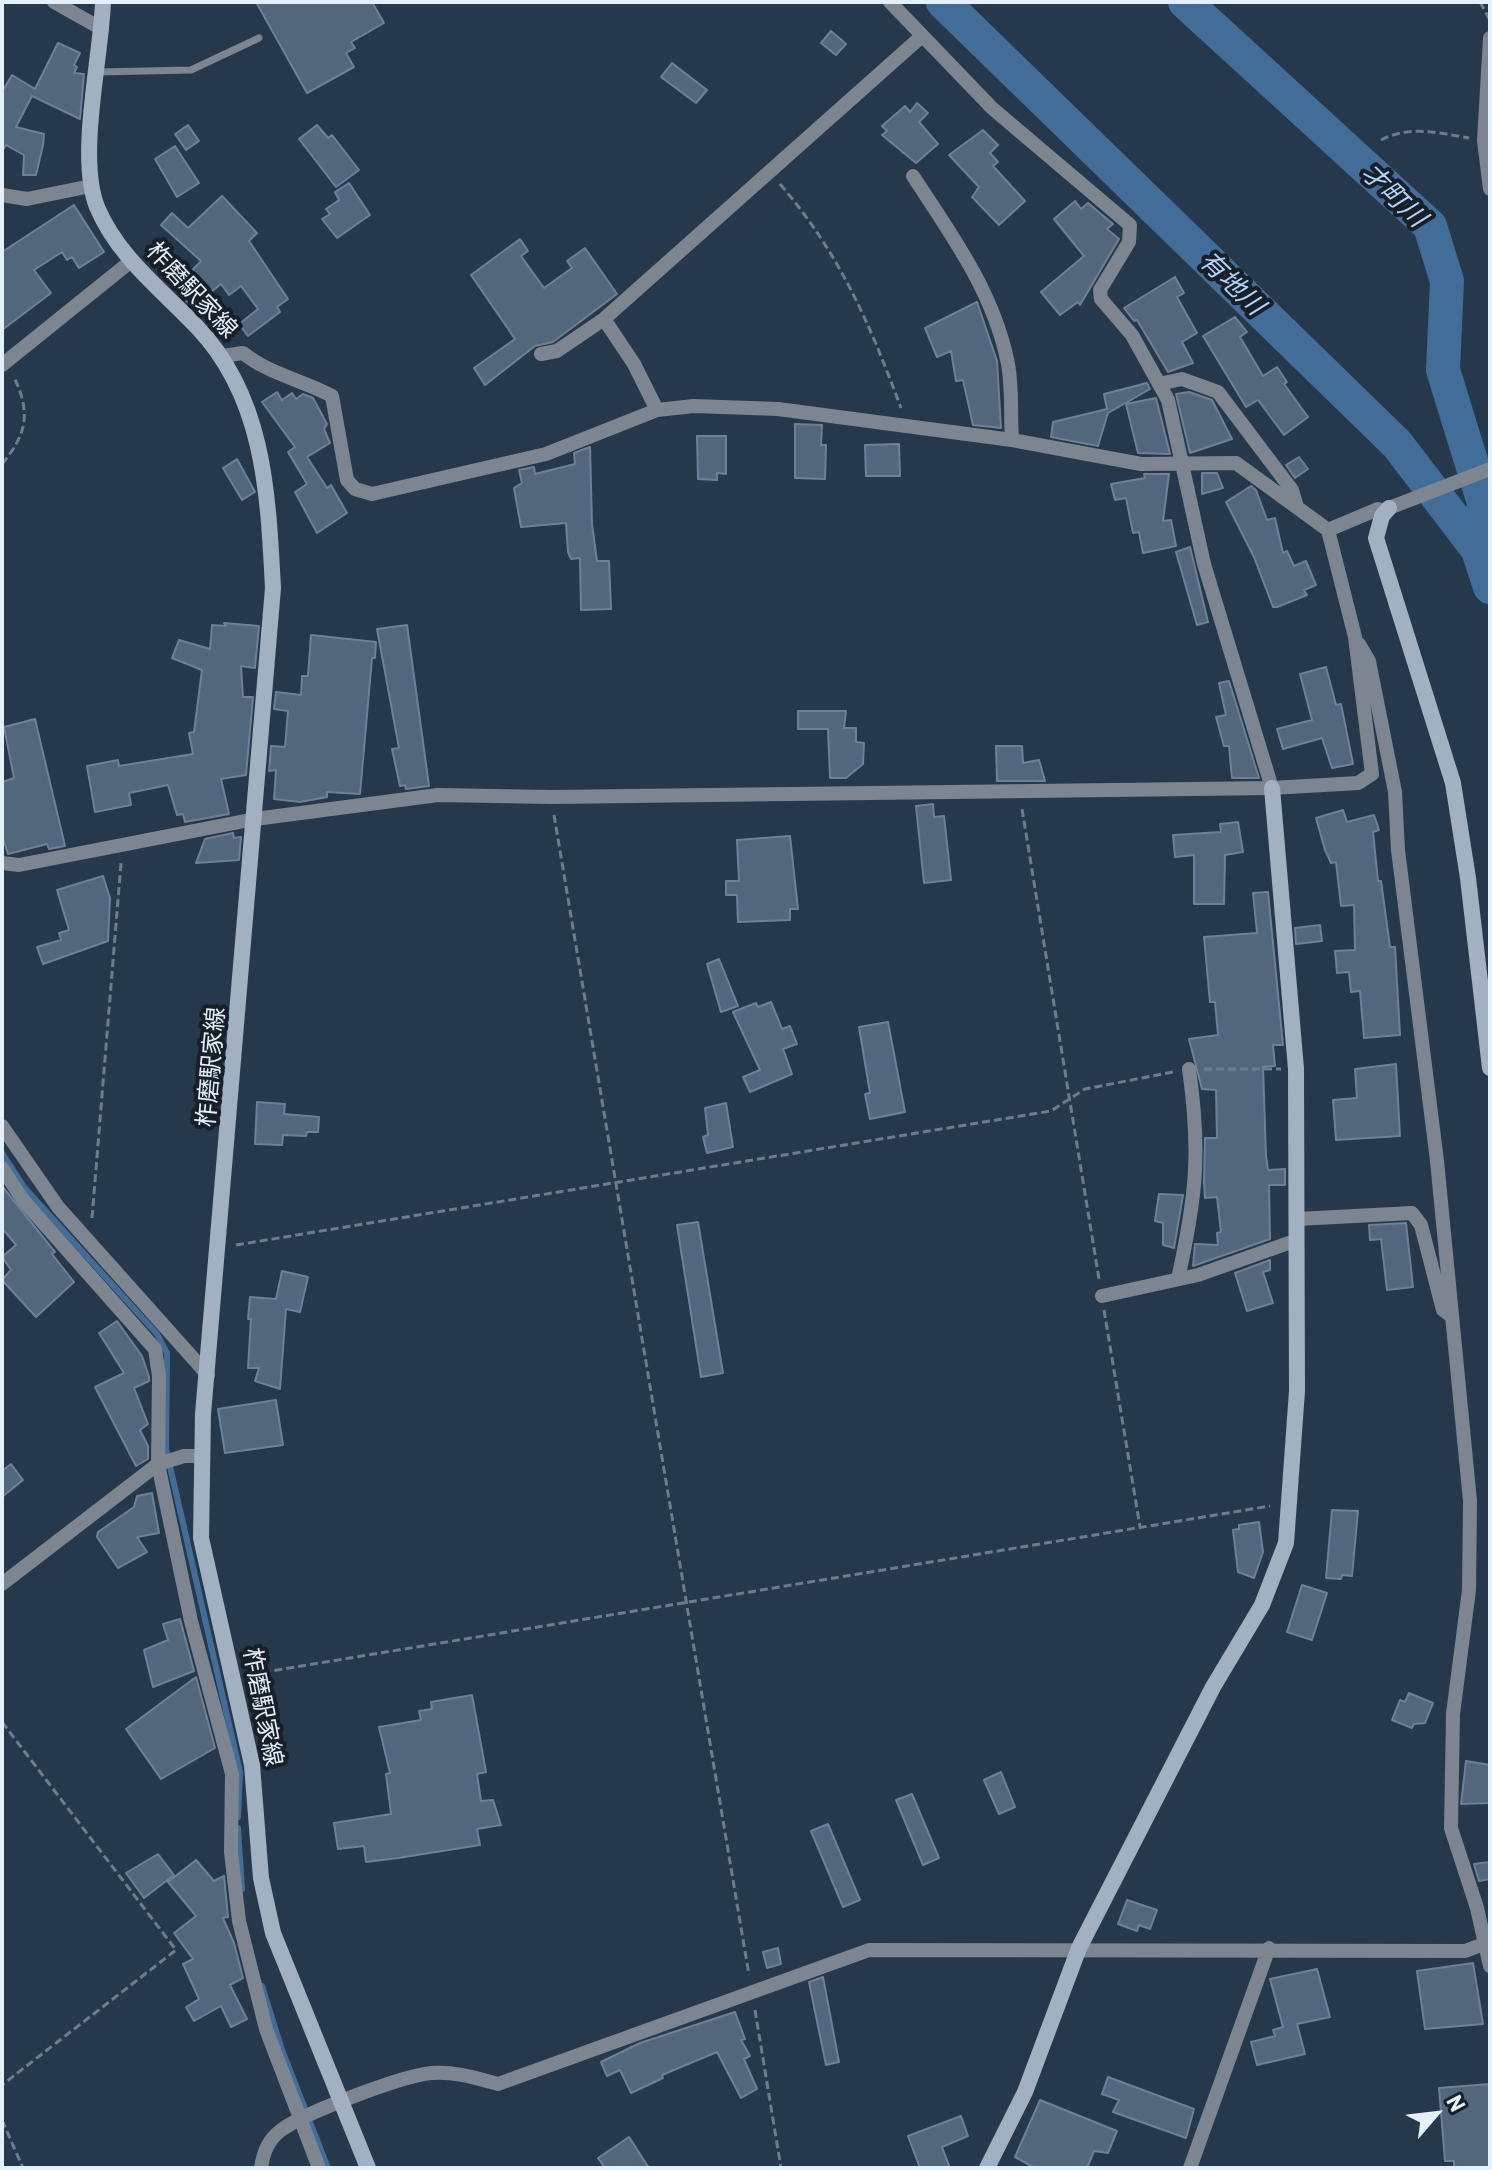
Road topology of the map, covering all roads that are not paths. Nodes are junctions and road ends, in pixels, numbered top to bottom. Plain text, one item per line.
1 (54, 2) edge
2 (103, 2) edge
3 (890, 2) edge
4 (102, 29) junction
5 (922, 36) junction
6 (259, 38) dead end
7 (1490, 38) edge
8 (98, 72) junction
9 (913, 176) dead end
10 (91, 186) junction
11 (1490, 189) edge
12 (2, 195) edge
13 (130, 262) junction
14 (604, 319) junction
15 (541, 354) dead end
16 (223, 356) junction
17 (3, 359) edge
18 (1159, 384) junction
19 (657, 410) junction
20 (1012, 440) junction
21 (1181, 464) junction
22 (1490, 469) edge
23 (1297, 507) junction
24 (1387, 510) junction
25 (1328, 530) junction
26 (1355, 637) junction
27 (1272, 788) junction
28 (255, 819) junction
29 (2, 863) edge
30 (1490, 1068) edge
31 (1189, 1069) road end
32 (2, 1126) edge
33 (2, 1168) edge
34 (31, 1169) junction
35 (7, 1186) edge
36 (1297, 1219) junction
37 (1297, 1240) junction
38 (1178, 1279) junction
39 (1102, 1296) road end
40 (1452, 1317) junction
41 (208, 1375) junction
42 (202, 1456) junction
43 (158, 1464) junction
44 (2, 1584) edge
45 (1484, 1944) junction
46 (1079, 1948) junction
47 (1269, 1948) junction
48 (1490, 1966) edge
49 (340, 2102) junction
50 (300, 2120) junction
51 (261, 2168) edge
52 (319, 2168) edge
53 (368, 2168) edge
54 (987, 2168) edge
55 (1190, 2168) edge

1 - 4 street
2 - 4 main road, 柞磨駅家線
3 - 5 street
4 - 8 main road, 柞磨駅家線
5 - 14 street
5 - 18 street
6 - 8 lane
7 - 11 street
8 - 10 main road, 柞磨駅家線
9 - 20 street
10 - 12 street
10 - 13 main road, 柞磨駅家線
13 - 16 main road, 柞磨駅家線
13 - 17 street
14 - 15 street
14 - 19 street
16 - 19 street
16 - 28 main road, 柞磨駅家線
18 - 21 street
18 - 23 street
19 - 20 street
20 - 21 street
21 - 23 street
21 - 27 street
22 - 24 street
23 - 25 street
24 - 25 street
24 - 30 main road
25 - 26 street
26 - 27 street
26 - 40 street
27 - 28 street
27 - 36 main road
28 - 29 street
28 - 41 main road, 柞磨駅家線
31 - 38 street
32 - 34 street
33 - 35 street
34 - 35 street
34 - 41 street
35 - 43 street
36 - 37 main road
36 - 40 street
37 - 38 street
37 - 46 main road
38 - 39 street
40 - 45 street
41 - 42 main road, 柞磨駅家線
42 - 43 street
42 - 49 main road, 柞磨駅家線
43 - 44 street
43 - 50 street
45 - 47 street
45 - 48 street
46 - 47 street
46 - 49 street
46 - 54 main road
47 - 55 street
49 - 50 street
49 - 53 main road, 柞磨駅家線
50 - 51 street
50 - 52 street

